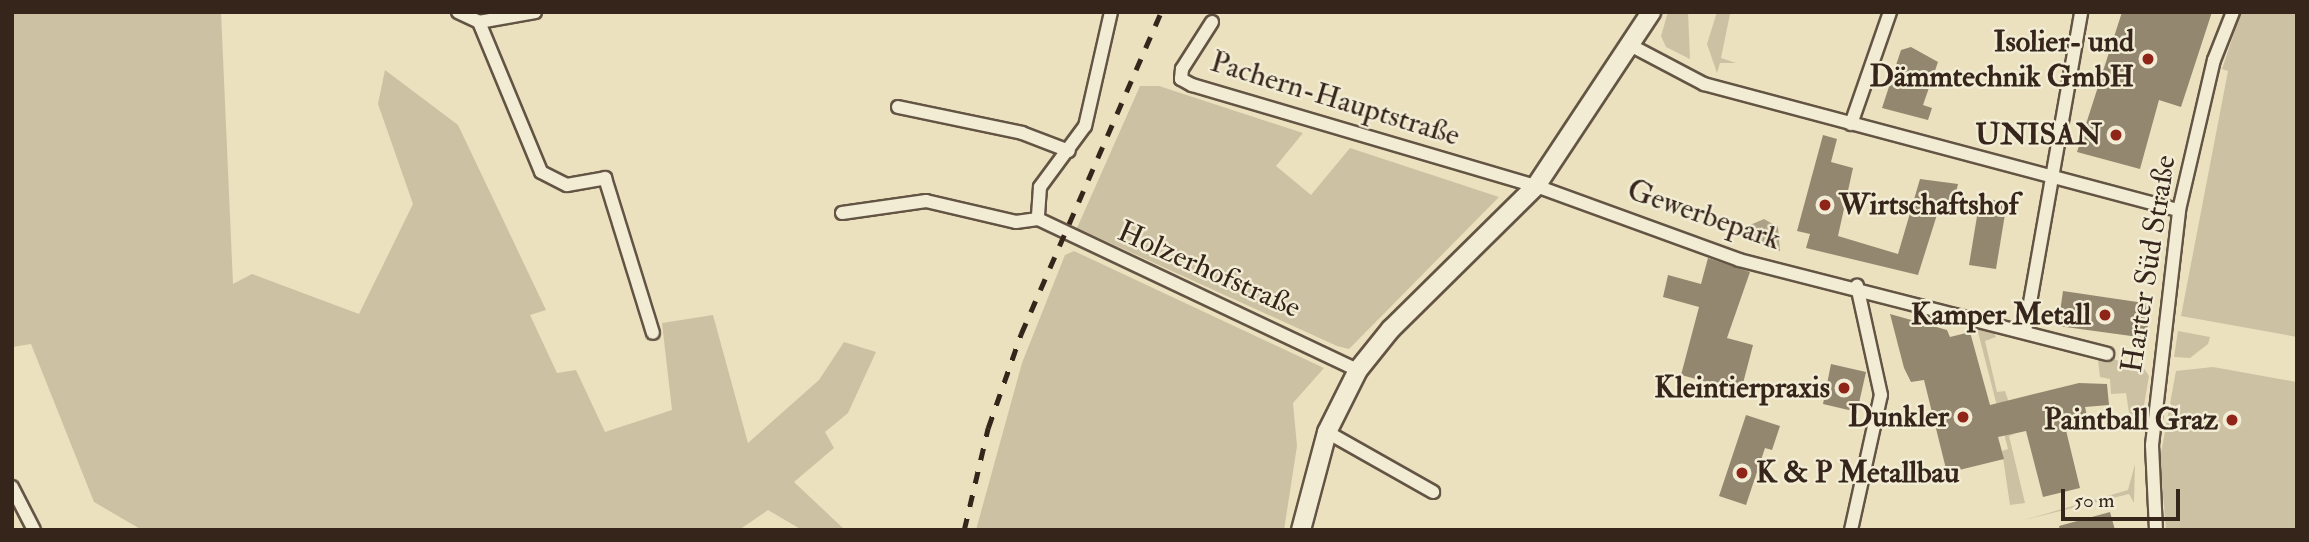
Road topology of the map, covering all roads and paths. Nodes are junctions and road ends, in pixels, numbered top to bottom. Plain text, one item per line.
1 (458, 12) edge
2 (535, 12) edge
3 (1111, 12) edge
4 (1651, 12) edge
5 (1890, 12) edge
6 (2081, 12) edge
7 (2233, 12) edge
8 (480, 22) junction
9 (1212, 22) dead end
10 (1630, 45) junction
11 (898, 107) dead end
12 (1851, 124) junction
13 (1069, 151) junction
14 (2054, 177) junction
15 (1536, 186) junction
16 (2179, 210) junction
17 (842, 212) dead end
18 (1038, 219) junction
19 (1857, 286) junction
20 (2025, 331) junction
21 (653, 332) dead end
22 (2107, 354) dead end
23 (1358, 370) junction
24 (1327, 432) junction
25 (12, 487) edge
26 (1433, 492) dead end
27 (34, 530) edge
28 (1301, 530) edge
29 (1850, 530) edge
30 (2156, 530) edge

1 - 8 street
2 - 8 street
3 - 13 street
4 - 10 main road
5 - 12 street
6 - 14 street
7 - 16 street, Harter Süd Straße
8 - 21 street
9 - 15 street, Pachern-Hauptstraße
10 - 12 street
10 - 15 main road
11 - 13 street
12 - 14 street
13 - 18 street
14 - 16 street
14 - 20 street
15 - 19 street, Gewerbepark
15 - 23 main road
16 - 30 street, Harter Süd Straße
17 - 18 street, Holzerhofstraße
18 - 23 street, Holzerhofstraße
19 - 20 street, Gewerbepark
19 - 29 street
20 - 22 street, Gewerbepark
23 - 24 main road
24 - 26 street
24 - 28 main road
25 - 27 street

